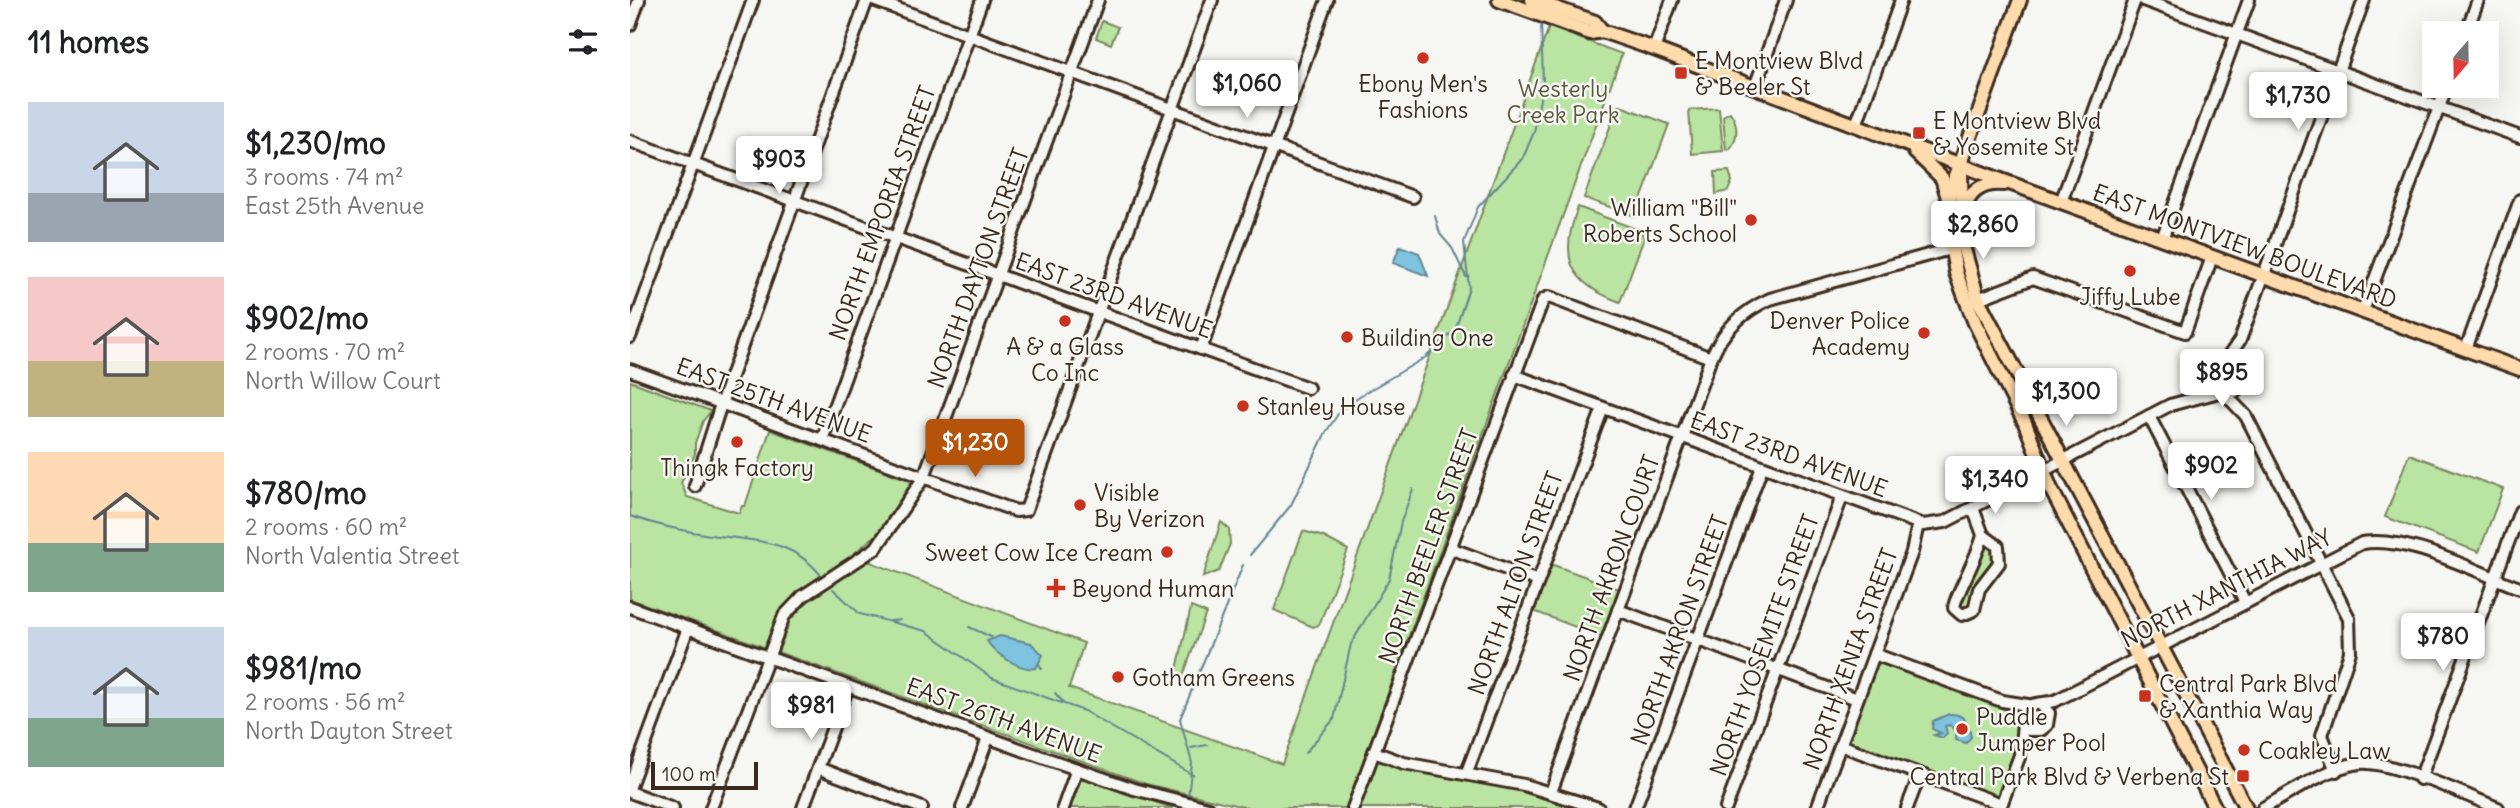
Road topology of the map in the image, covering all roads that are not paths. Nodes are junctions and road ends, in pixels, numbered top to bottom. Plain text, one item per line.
1 (639, 0) edge
2 (753, 0) edge
3 (870, 0) edge
4 (982, 0) edge
5 (1098, 0) edge
6 (1212, 0) edge
7 (1327, 0) edge
8 (1499, 0) edge
9 (1672, 0) edge
10 (1786, 0) edge
11 (1901, 0) edge
12 (2020, 0) edge
13 (2135, 0) edge
14 (2143, 0) edge
15 (2249, 0) edge
16 (2364, 0) edge
17 (2479, 0) edge
18 (1532, 4) edge
19 (2471, 21) edge
20 (630, 25) edge
21 (2237, 34) junction
22 (969, 35) junction
23 (1654, 49) junction
24 (2338, 71) junction
25 (1071, 72) junction
26 (1755, 87) junction
27 (2443, 98) edge
28 (2439, 108) junction
29 (1172, 110) junction
30 (1856, 125) junction
31 (2520, 137) edge
32 (630, 141) edge
33 (1905, 145) junction
34 (1273, 146) junction
35 (693, 164) junction
36 (1961, 165) junction
37 (2012, 184) junction
38 (1413, 197) dead end
39 (2520, 200) edge
40 (794, 201) junction
41 (2061, 202) junction
42 (1948, 206) junction
43 (1961, 230) junction
44 (895, 237) junction
45 (2162, 239) junction
46 (1950, 249) junction
47 (2212, 257) junction
48 (997, 275) junction
49 (2263, 275) junction
50 (1978, 299) junction
51 (1099, 312) junction
52 (2363, 312) junction
53 (630, 337) edge
54 (2240, 340) junction
55 (1201, 349) junction
56 (2466, 349) junction
57 (1711, 358) junction
58 (2224, 363) junction
59 (2240, 369) junction
60 (2520, 369) edge
61 (630, 370) edge
62 (1514, 375) junction
63 (2212, 376) junction
64 (2241, 387) junction
65 (1308, 388) dead end
66 (2222, 393) junction
67 (2191, 398) junction
68 (721, 404) junction
69 (1603, 408) junction
70 (2149, 416) junction
71 (2246, 416) junction
72 (1682, 437) junction
73 (822, 440) junction
74 (2065, 461) junction
75 (1762, 467) junction
76 (2046, 472) junction
77 (924, 477) junction
78 (695, 485) dead end
79 (1842, 497) junction
80 (1973, 508) junction
81 (2520, 511) edge
82 (1918, 524) junction
83 (1983, 535) junction
84 (1450, 548) junction
85 (2322, 562) junction
86 (2495, 579) junction
87 (1538, 581) junction
88 (2520, 588) edge
89 (2245, 602) junction
90 (630, 607) edge
91 (1618, 610) junction
92 (688, 628) junction
93 (1698, 640) junction
94 (2161, 646) junction
95 (1874, 654) junction
96 (767, 657) junction
97 (2138, 657) junction
98 (1778, 670) junction
99 (848, 687) junction
100 (2071, 692) junction
101 (1857, 699) junction
102 (2002, 701) junction
103 (2040, 704) junction
104 (2028, 705) junction
105 (2049, 717) junction
106 (2022, 722) junction
107 (2037, 731) junction
108 (988, 738) junction
109 (1840, 745) junction
110 (1374, 752) junction
111 (2020, 755) junction
112 (818, 768) junction
113 (1077, 769) junction
114 (2336, 771) junction
115 (1467, 772) junction
116 (1920, 774) junction
117 (2420, 779) junction
118 (630, 786) edge
119 (630, 792) edge
120 (1550, 792) junction
121 (894, 802) edge
122 (2000, 806) edge
123 (673, 808) edge
124 (711, 808) edge
125 (803, 808) edge
126 (922, 808) edge
127 (962, 808) edge
128 (1063, 808) edge
129 (1208, 808) edge
130 (1353, 808) edge
131 (1598, 808) edge
132 (1636, 808) edge
133 (1726, 808) edge
134 (1817, 808) edge
135 (1907, 808) edge
136 (2215, 808) edge
137 (2246, 808) edge
138 (2263, 808) edge
139 (2498, 808) edge

1 - 20 street
2 - 35 street
3 - 22 street
3 - 40 street
4 - 22 street, NORTH EMPORIA STREET
5 - 25 street, NORTH DAYTON STREET
6 - 29 street
7 - 34 street
8 - 18 main road, EAST MONTVIEW BOULEVARD
9 - 23 street
10 - 26 street
11 - 30 street
12 - 36 main road
13 - 41 street
14 - 21 street
15 - 21 street
16 - 24 street
17 - 19 street
18 - 23 main road, EAST MONTVIEW BOULEVARD
21 - 24 street
21 - 45 street
22 - 25 street
22 - 44 street, NORTH EMPORIA STREET
23 - 26 main road, EAST MONTVIEW BOULEVARD
24 - 28 street
24 - 49 street
25 - 29 street
25 - 48 street, NORTH DAYTON STREET
26 - 30 main road, EAST MONTVIEW BOULEVARD
27 - 28 street
28 - 31 street
28 - 52 street
29 - 34 street
29 - 51 street
30 - 33 main road, EAST MONTVIEW BOULEVARD
32 - 35 street, EAST 23RD AVENUE
33 - 36 main road, EAST MONTVIEW BOULEVARD
33 - 42 main road
34 - 38 street
34 - 55 street
35 - 40 street, EAST 23RD AVENUE
35 - 53 street
36 - 37 main road, EAST MONTVIEW BOULEVARD
36 - 42 main road
36 - 43 main road
37 - 41 main road, EAST MONTVIEW BOULEVARD
37 - 43 main road
39 - 56 street
40 - 44 street, EAST 23RD AVENUE
40 - 68 street
41 - 45 main road, EAST MONTVIEW BOULEVARD
42 - 46 main road
43 - 50 main road
44 - 48 street, EAST 23RD AVENUE
44 - 73 street, NORTH EMPORIA STREET
45 - 47 main road, EAST MONTVIEW BOULEVARD
46 - 57 street, NORTH AKRON COURT
46 - 76 main road
47 - 49 main road, EAST MONTVIEW BOULEVARD
47 - 50 street
48 - 51 street, EAST 23RD AVENUE
48 - 77 street, NORTH DAYTON STREET
49 - 52 main road, EAST MONTVIEW BOULEVARD
49 - 54 street
50 - 74 main road
51 - 55 street, EAST 23RD AVENUE
51 - 77 street, EAST 25TH AVENUE
52 - 56 main road, EAST MONTVIEW BOULEVARD
54 - 58 street
54 - 59 street
55 - 65 street, EAST 23RD AVENUE
56 - 60 main road, EAST MONTVIEW BOULEVARD
57 - 62 street, NORTH BEELER STREET
57 - 72 street, NORTH AKRON COURT
58 - 59 street
58 - 63 street
59 - 64 street
61 - 68 street, EAST 25TH AVENUE
62 - 69 street, EAST 23RD AVENUE
62 - 84 street, NORTH BEELER STREET
63 - 66 street
63 - 67 street
64 - 66 street
64 - 71 street
66 - 67 street
66 - 71 street
67 - 70 street, EAST 23RD AVENUE
68 - 73 street, EAST 25TH AVENUE
68 - 78 street
69 - 72 street, EAST 23RD AVENUE
69 - 87 street, NORTH ALTON STREET
70 - 74 street, EAST 23RD AVENUE
70 - 89 street
71 - 85 street
72 - 75 street, EAST 23RD AVENUE
72 - 91 street, NORTH AKRON COURT
73 - 77 street, EAST 25TH AVENUE
74 - 76 street, EAST 23RD AVENUE
74 - 94 main road
75 - 79 street, EAST 23RD AVENUE
75 - 93 street, NORTH AKRON STREET
76 - 80 street, EAST 23RD AVENUE
76 - 97 main road
77 - 96 street, NORTH DAYTON STREET
79 - 82 street, EAST 23RD AVENUE
79 - 98 street, NORTH YOSEMITE STREET
80 - 82 street, EAST 23RD AVENUE
80 - 83 street
81 - 86 street
82 - 95 street, NORTH XENIA STREET
83 - 83 street
84 - 87 street
84 - 110 street, NORTH BEELER STREET
85 - 86 street, NORTH XANTHIA WAY
85 - 89 street, NORTH XANTHIA WAY
85 - 114 street
86 - 88 street, NORTH XANTHIA WAY
86 - 117 street
87 - 115 street, NORTH ALTON STREET
89 - 94 street, NORTH XANTHIA WAY
90 - 92 street, EAST 26TH AVENUE
91 - 93 street
91 - 120 street, NORTH AKRON COURT
92 - 96 street, EAST 26TH AVENUE
92 - 118 street
93 - 98 street
93 - 132 street, NORTH AKRON STREET
94 - 97 street, NORTH XANTHIA WAY
94 - 137 main road
95 - 101 street, NORTH XENIA STREET
95 - 102 street
96 - 99 street, EAST 26TH AVENUE
96 - 124 street
97 - 100 street, NORTH XANTHIA WAY
97 - 136 main road
98 - 101 street
98 - 133 street, NORTH YOSEMITE STREET
99 - 108 street, EAST 26TH AVENUE
99 - 112 street
100 - 103 street, NORTH XANTHIA WAY
100 - 105 street, NORTH XANTHIA WAY
101 - 109 street, NORTH XENIA STREET
102 - 104 street
102 - 106 street
103 - 104 street
103 - 105 street
104 - 106 street
105 - 107 street
106 - 107 street
106 - 111 street
107 - 111 street
108 - 113 street, EAST 26TH AVENUE
108 - 127 street
109 - 116 street
109 - 134 street, NORTH XENIA STREET
110 - 115 street
110 - 130 street, NORTH BEELER STREET
111 - 122 street
112 - 121 street
112 - 125 street
113 - 128 street
113 - 129 street, EAST 26TH AVENUE
114 - 117 street
114 - 138 street
115 - 120 street
116 - 122 street
116 - 135 street
117 - 139 street
119 - 123 street
120 - 131 street
121 - 126 street

